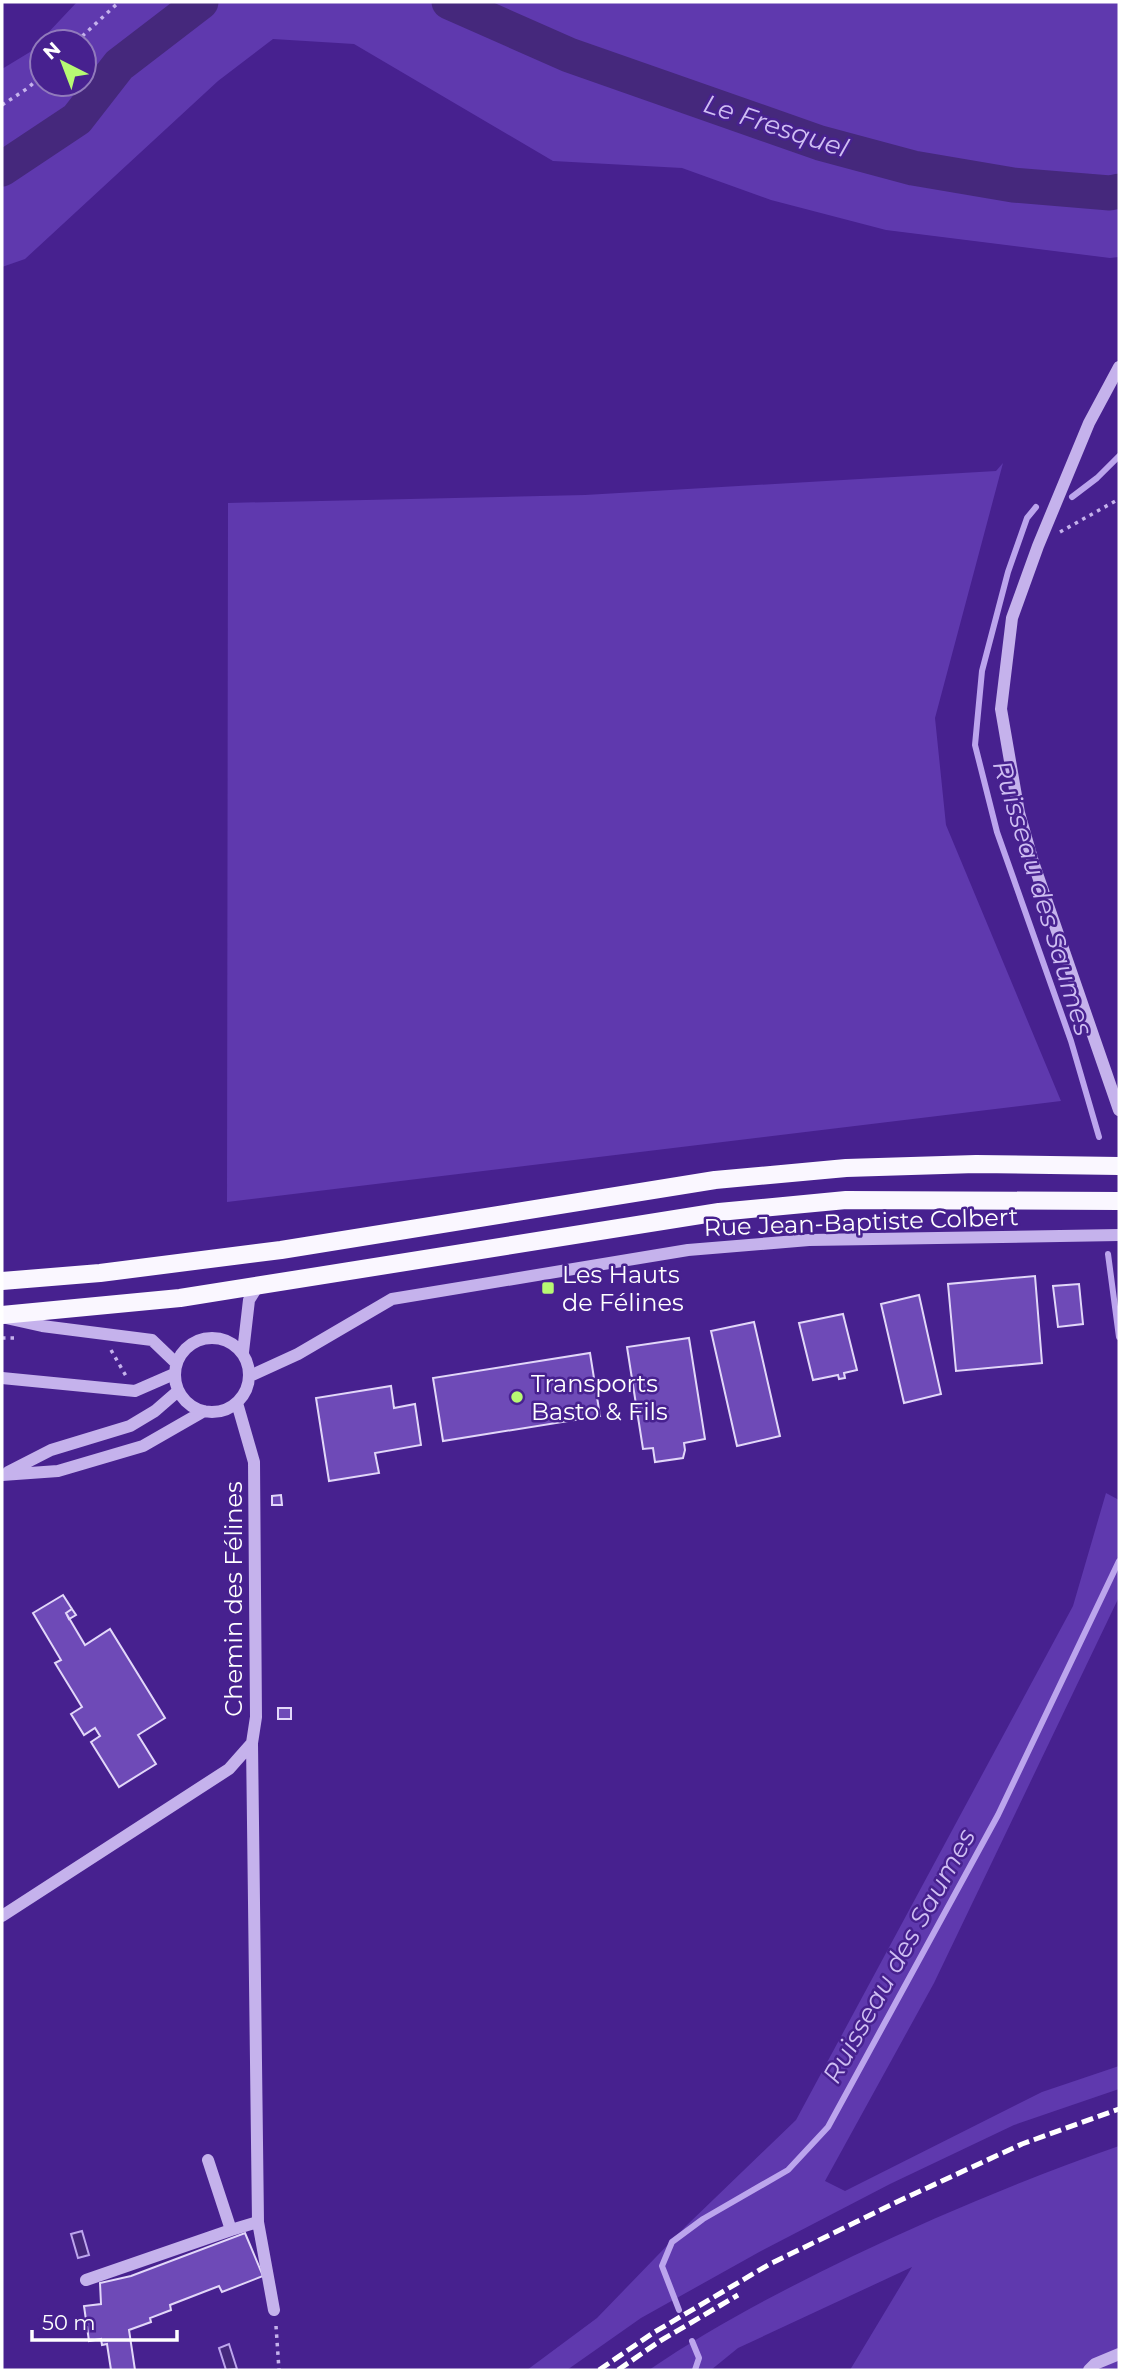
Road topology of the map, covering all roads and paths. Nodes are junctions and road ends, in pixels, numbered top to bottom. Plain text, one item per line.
1 (119, 2) edge
2 (91, 28) edge
3 (28, 88) edge
4 (2, 105) edge
5 (1119, 367) edge
6 (1119, 499) edge
7 (1038, 546) junction
8 (1119, 1110) edge
9 (1119, 1166) edge
10 (1119, 1201) edge
11 (1119, 1235) edge
12 (2, 1280) edge
13 (259, 1284) junction
14 (2, 1316) edge
15 (2, 1338) edge
16 (25, 1338) dead end
17 (100, 1348) dead end
18 (243, 1352) junction
19 (175, 1368) junction
20 (250, 1376) junction
21 (2, 1378) edge
22 (135, 1391) junction
23 (178, 1391) junction
24 (237, 1403) junction
25 (204, 1411) junction
26 (2, 1475) edge
27 (252, 1742) junction
28 (2, 1916) edge
29 (208, 2160) dead end
30 (258, 2222) junction
31 (231, 2230) junction
32 (86, 2280) dead end
33 (274, 2310) joint
34 (1119, 2354) edge
35 (279, 2370) edge
36 (1089, 2370) edge

1 - 2 path
3 - 4 path
5 - 7 street
6 - 7 path
7 - 8 street
9 - 12 main road
10 - 13 main road
11 - 20 street, Rue Jean-Baptiste Colbert
13 - 14 main road
13 - 18 street
14 - 19 street
15 - 16 path
17 - 22 path
18 - 19 street
18 - 20 street
19 - 22 street
19 - 23 street
20 - 24 street
21 - 22 street
23 - 25 street
23 - 26 street
24 - 25 street
24 - 27 street, Chemin des Félines
25 - 26 street
27 - 28 street, Chemin des Félines
27 - 30 street
29 - 31 street
30 - 31 street
30 - 33 street
31 - 32 street
33 - 35 path
34 - 36 street

